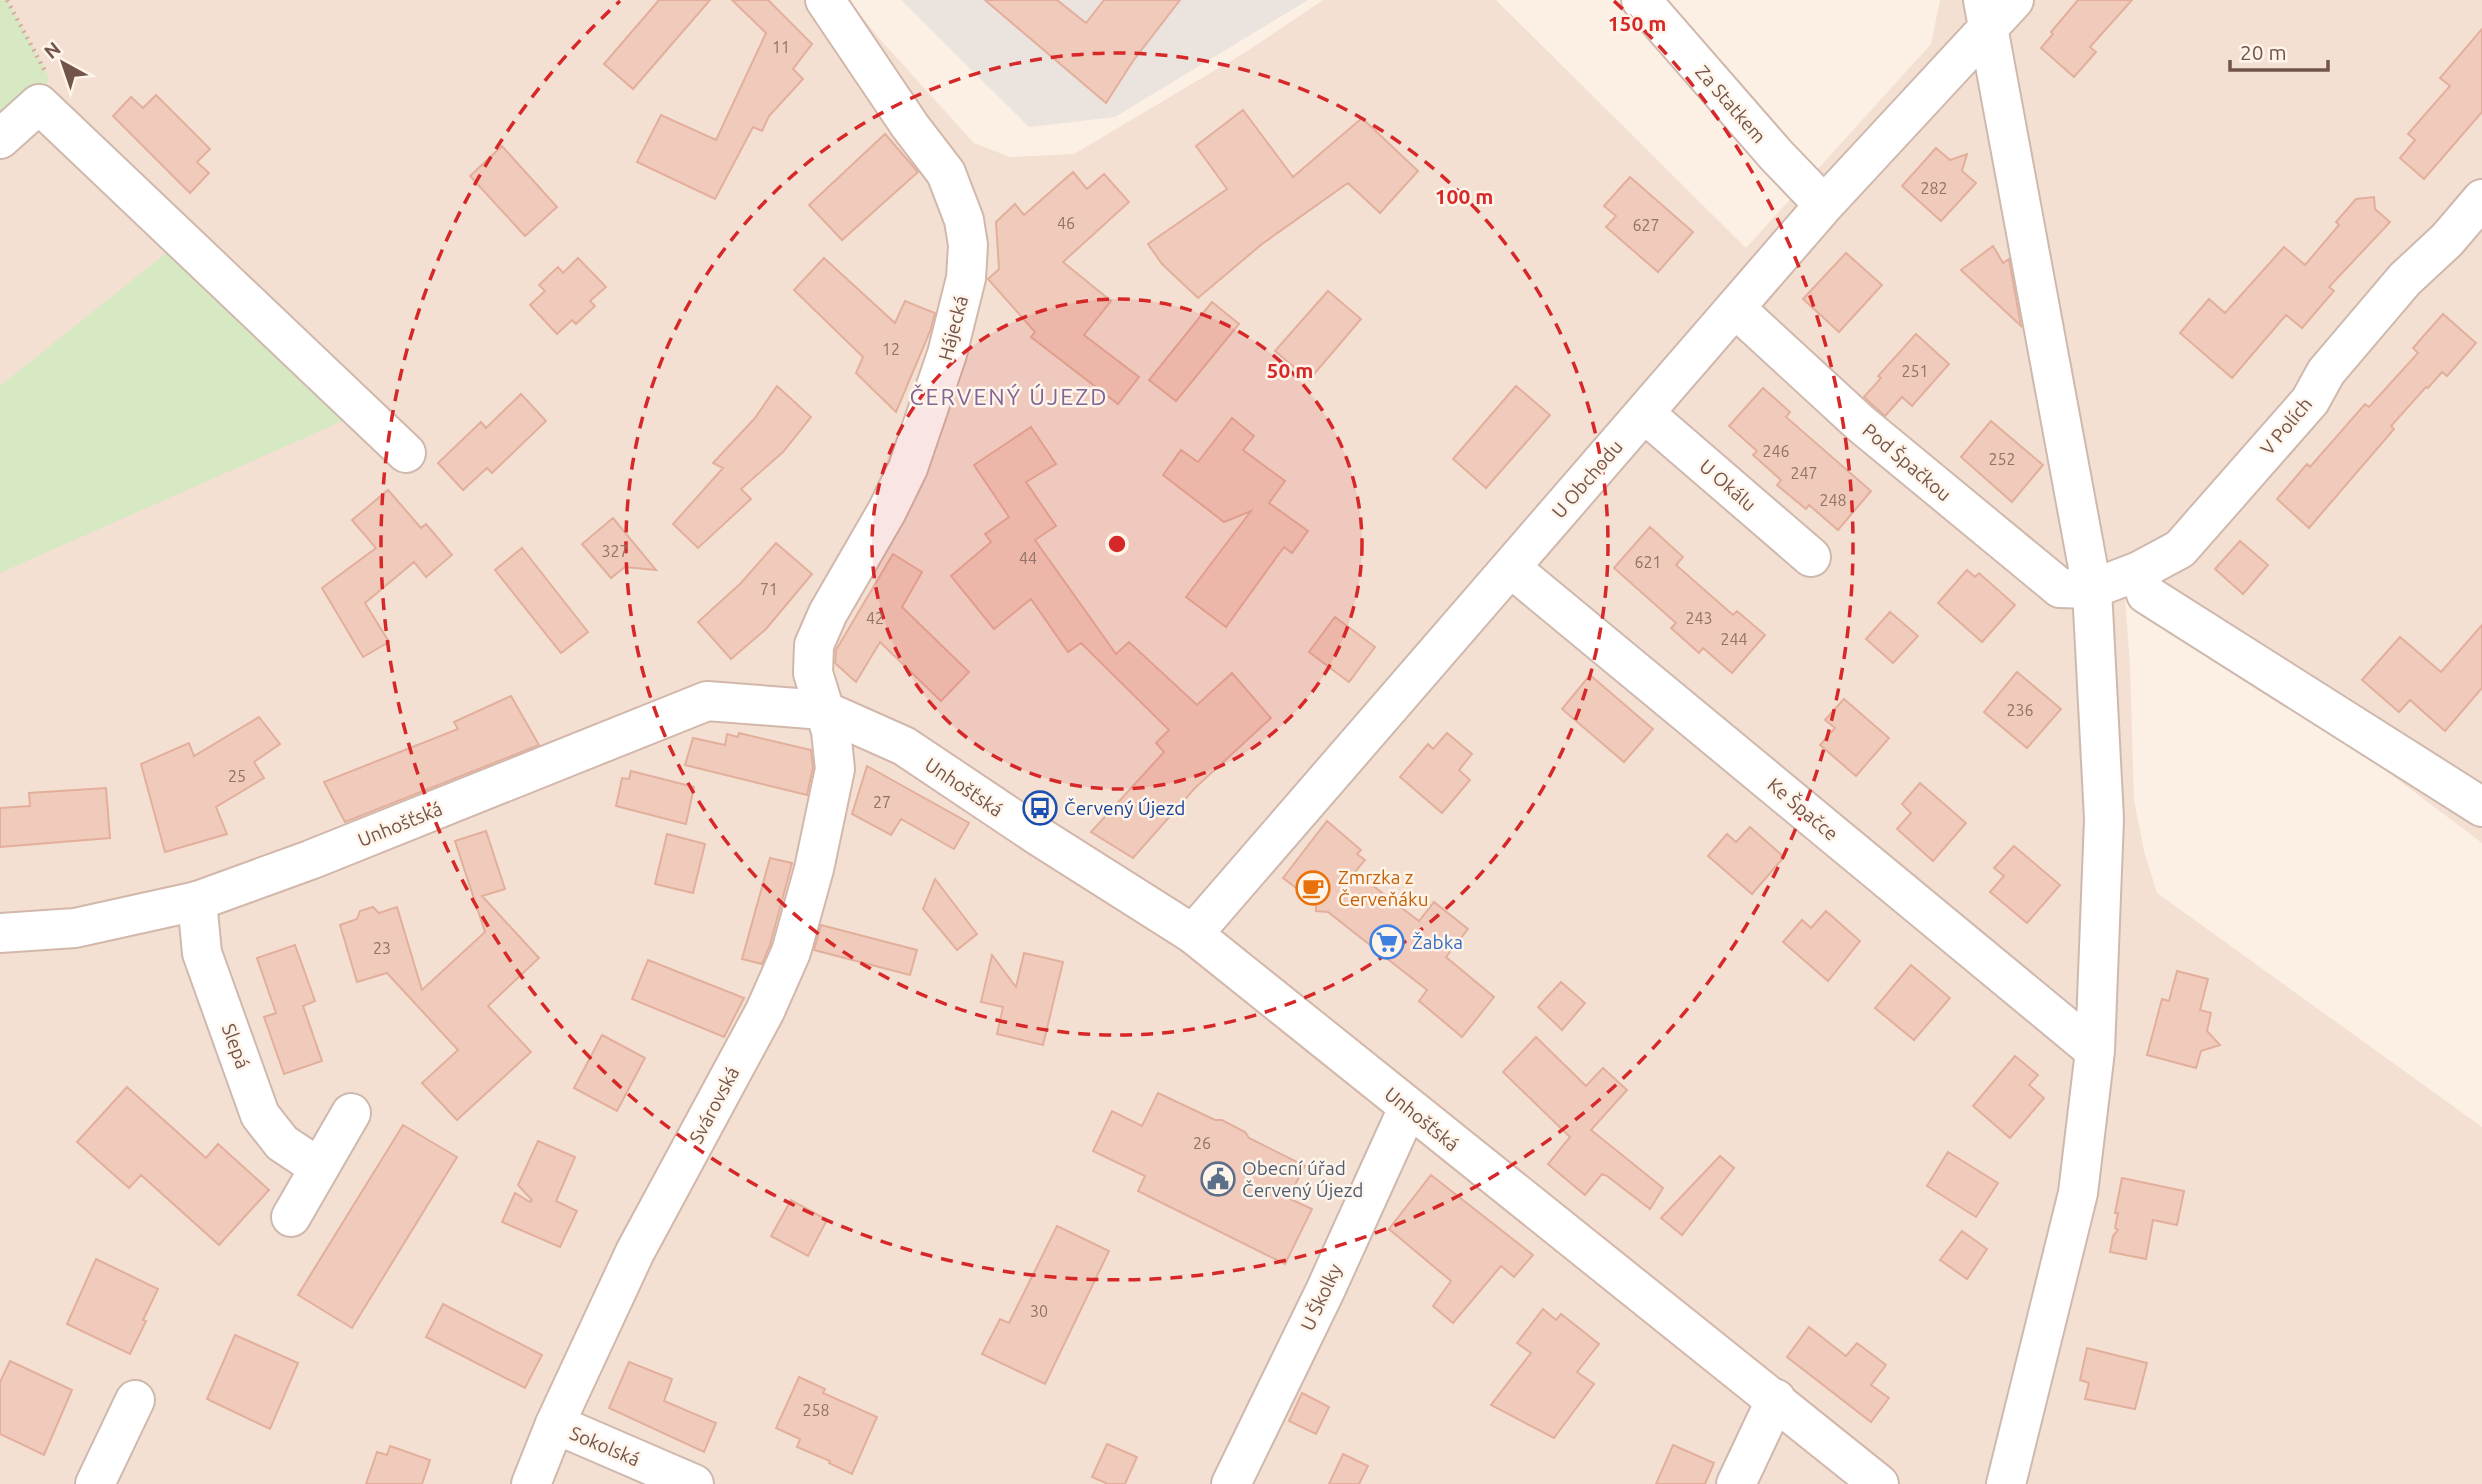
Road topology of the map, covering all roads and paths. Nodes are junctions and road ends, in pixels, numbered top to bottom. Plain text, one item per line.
1 (7, 0) edge
2 (825, 0) edge
3 (1640, 0) edge
4 (2014, 0) edge
5 (1985, 15) edge
6 (39, 104) junction
7 (0, 139) edge
8 (2482, 199) edge
9 (1824, 205) junction
10 (1735, 308) junction
11 (1644, 413) junction
12 (406, 453) dead end
13 (1811, 557) dead end
14 (1511, 568) junction
15 (2139, 571) junction
16 (2092, 589) junction
17 (823, 710) junction
18 (2482, 807) edge
19 (197, 901) junction
20 (1193, 934) junction
21 (3, 941) edge
22 (2095, 1051) junction
23 (1408, 1108) junction
24 (351, 1113) dead end
25 (318, 1167) junction
26 (292, 1217) dead end
27 (1776, 1399) junction
28 (135, 1401) dead end
29 (555, 1424) junction
30 (95, 1484) edge
31 (531, 1484) edge
32 (694, 1484) edge
33 (1231, 1484) edge
34 (1736, 1484) edge
35 (1879, 1484) edge
36 (2006, 1484) edge

1 - 6 path
2 - 17 street, Hájecká
3 - 9 street, Za Statkem
4 - 5 street
5 - 9 street, U Obchodu
5 - 16 street
6 - 7 street
6 - 12 street
8 - 15 street, V Polích
9 - 10 street, U Obchodu
10 - 11 street, U Obchodu
10 - 16 street, Pod Špačkou
11 - 13 street, U Okálu
11 - 14 street, U Obchodu
14 - 20 street, U Obchodu
14 - 22 street, Ke Špačce
15 - 16 street, V Polích
15 - 18 street
16 - 22 street
17 - 19 street, Unhošťská
17 - 20 street, Unhošťská
17 - 29 street, Svárovská
19 - 21 street, Unhošťská
19 - 25 street, Slepá
20 - 23 street, Unhošťská
22 - 36 street
23 - 27 street, Unhošťská
23 - 33 street, U Školky
24 - 25 street
25 - 26 street
27 - 34 street
27 - 35 street, Unhošťská
28 - 30 street
29 - 31 street, Svárovská
29 - 32 street, Sokolská

